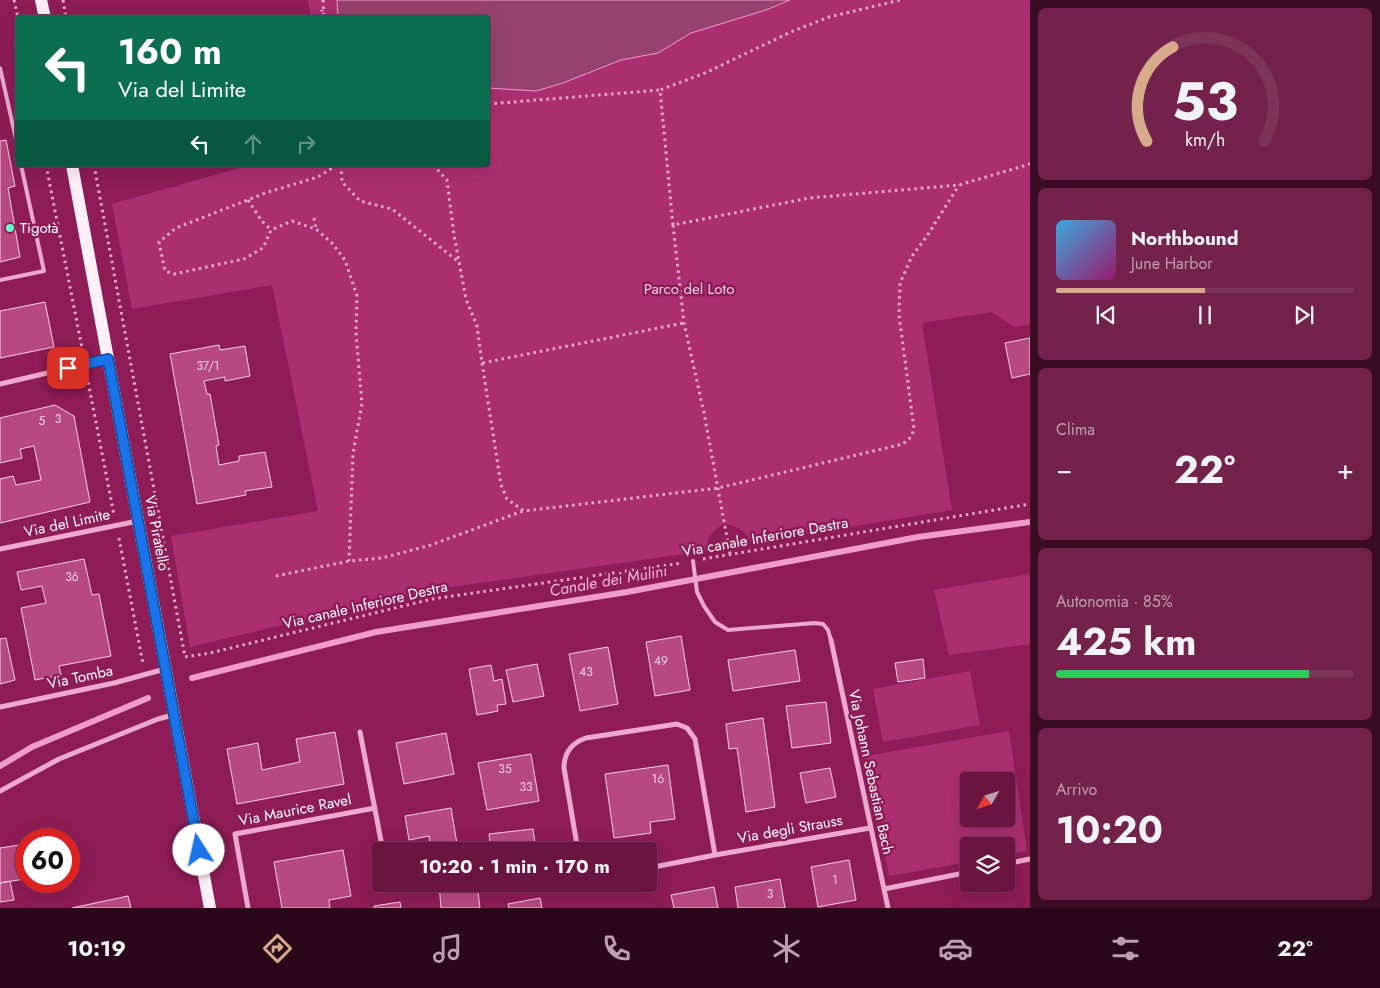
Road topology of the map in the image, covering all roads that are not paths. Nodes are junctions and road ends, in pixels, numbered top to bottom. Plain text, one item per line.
1 (41, 0) edge
2 (44, 15) edge
3 (0, 68) edge
4 (15, 135) edge
5 (21, 167) edge
6 (72, 167) edge
7 (0, 280) edge
8 (108, 359) junction
9 (0, 384) edge
10 (138, 521) junction
11 (0, 549) edge
12 (693, 560) road end
13 (831, 640) joint
14 (166, 669) junction
15 (0, 707) edge
16 (174, 715) junction
17 (360, 732) dead end
18 (0, 791) edge
19 (375, 808) junction
20 (870, 828) junction
21 (381, 842) edge
22 (576, 842) edge
23 (715, 855) junction
24 (1030, 860) edge
25 (1015, 862) edge
26 (657, 866) edge
27 (960, 874) edge
28 (884, 889) junction
29 (210, 908) edge
30 (248, 908) edge
31 (888, 908) edge

1 - 2 main road
3 - 4 lane
5 - 7 lane
6 - 8 main road, Via Piratello
8 - 9 street
8 - 10 main road, Via Piratello
10 - 11 street, Via del Limite
10 - 14 main road, Via Piratello
12 - 13 lane
13 - 20 street, Via Johann Sebastian Bach
14 - 15 street, Via Tomba
14 - 16 main road, Via Piratello
16 - 18 street
16 - 29 main road, Via Piratello
17 - 19 street, Via Maurice Ravel
19 - 21 street, Via Maurice Ravel
19 - 30 street, Via Maurice Ravel
20 - 23 street, Via degli Strauss
20 - 28 street, Via Johann Sebastian Bach
22 - 23 street
23 - 26 street, Via degli Strauss
24 - 25 street
27 - 28 street
28 - 31 street, Via Johann Sebastian Bach

